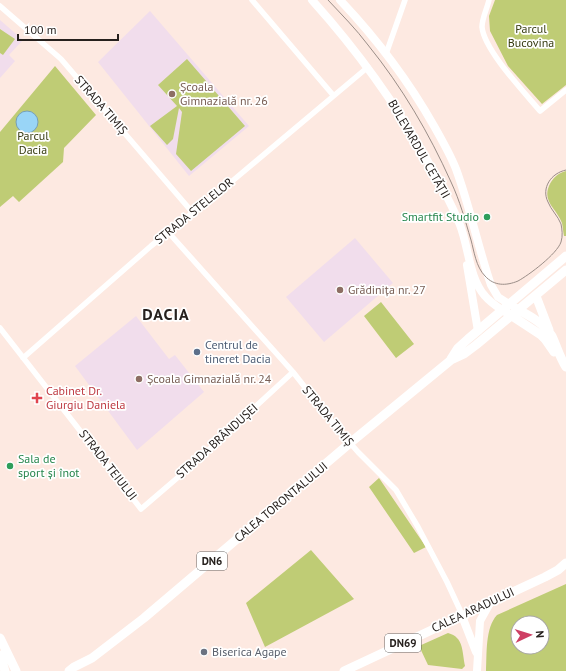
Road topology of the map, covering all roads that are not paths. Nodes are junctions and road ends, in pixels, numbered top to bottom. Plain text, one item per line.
1 (252, 0) edge
2 (312, 0) edge
3 (340, 0) edge
4 (405, 0) edge
5 (489, 0) edge
6 (0, 6) edge
7 (386, 54) junction
8 (368, 67) junction
9 (566, 90) edge
10 (333, 95) junction
11 (193, 213) junction
12 (169, 233) junction
13 (466, 242) junction
14 (566, 256) edge
15 (566, 270) edge
16 (536, 296) junction
17 (505, 307) junction
18 (515, 312) junction
19 (0, 328) edge
20 (478, 331) junction
21 (551, 335) junction
22 (23, 358) junction
23 (560, 358) junction
24 (451, 360) junction
25 (566, 368) edge
26 (293, 372) junction
27 (350, 443) junction
28 (141, 509) joint
29 (566, 563) edge
30 (562, 568) edge
31 (490, 603) junction
32 (462, 616) junction
33 (0, 638) edge
34 (0, 655) edge
35 (92, 658) junction
36 (478, 659) junction
37 (16, 669) edge
38 (5, 671) edge
39 (69, 671) edge
40 (81, 671) edge
41 (344, 671) edge
42 (477, 671) edge

1 - 10 street
2 - 8 main road, BULEVARDUL CETĂȚII
3 - 7 main road, BULEVARDUL CETĂȚII
4 - 7 street
5 - 9 street
6 - 11 street, STRADA TIMIȘ
7 - 17 main road, BULEVARDUL CETĂȚII
8 - 10 street, STRADA STELELOR
8 - 13 main road, BULEVARDUL CETĂȚII
10 - 11 street, STRADA STELELOR
11 - 12 street, STRADA STELELOR
12 - 22 street, STRADA STELELOR
12 - 26 street, STRADA TIMIȘ
13 - 17 main road, BULEVARDUL CETĂȚII
13 - 20 main road
14 - 17 main road, CALEA TORONTALULUI / DN6
15 - 16 main road, CALEA TORONTALULUI / DN6
16 - 18 main road, CALEA TORONTALULUI / DN6
16 - 21 main road
17 - 18 main road
17 - 20 main road, CALEA TORONTALULUI / DN6
18 - 21 main road
18 - 23 main road
18 - 24 main road, CALEA TORONTALULUI / DN6
19 - 22 street, STRADA TEIULUI
20 - 24 main road, CALEA TORONTALULUI / DN6
21 - 23 main road
22 - 28 street, STRADA TEIULUI
23 - 25 main road
24 - 27 main road, CALEA TORONTALULUI / DN6
26 - 27 street, STRADA TIMIȘ
26 - 28 street, STRADA BRÂNDUȘEI
27 - 32 street, STRADA TIMIȘ
27 - 35 main road, CALEA TORONTALULUI / DN6
29 - 30 main road, CALEA ARADULUI / DN69
30 - 31 main road, CALEA ARADULUI / DN69
31 - 32 main road, CALEA ARADULUI / DN69
31 - 36 main road
32 - 36 main road
32 - 41 main road, CALEA ARADULUI / DN69
33 - 37 main road
34 - 38 main road
35 - 39 main road, CALEA TORONTALULUI / DN6
35 - 40 main road, CALEA TORONTALULUI / DN6
36 - 42 main road

